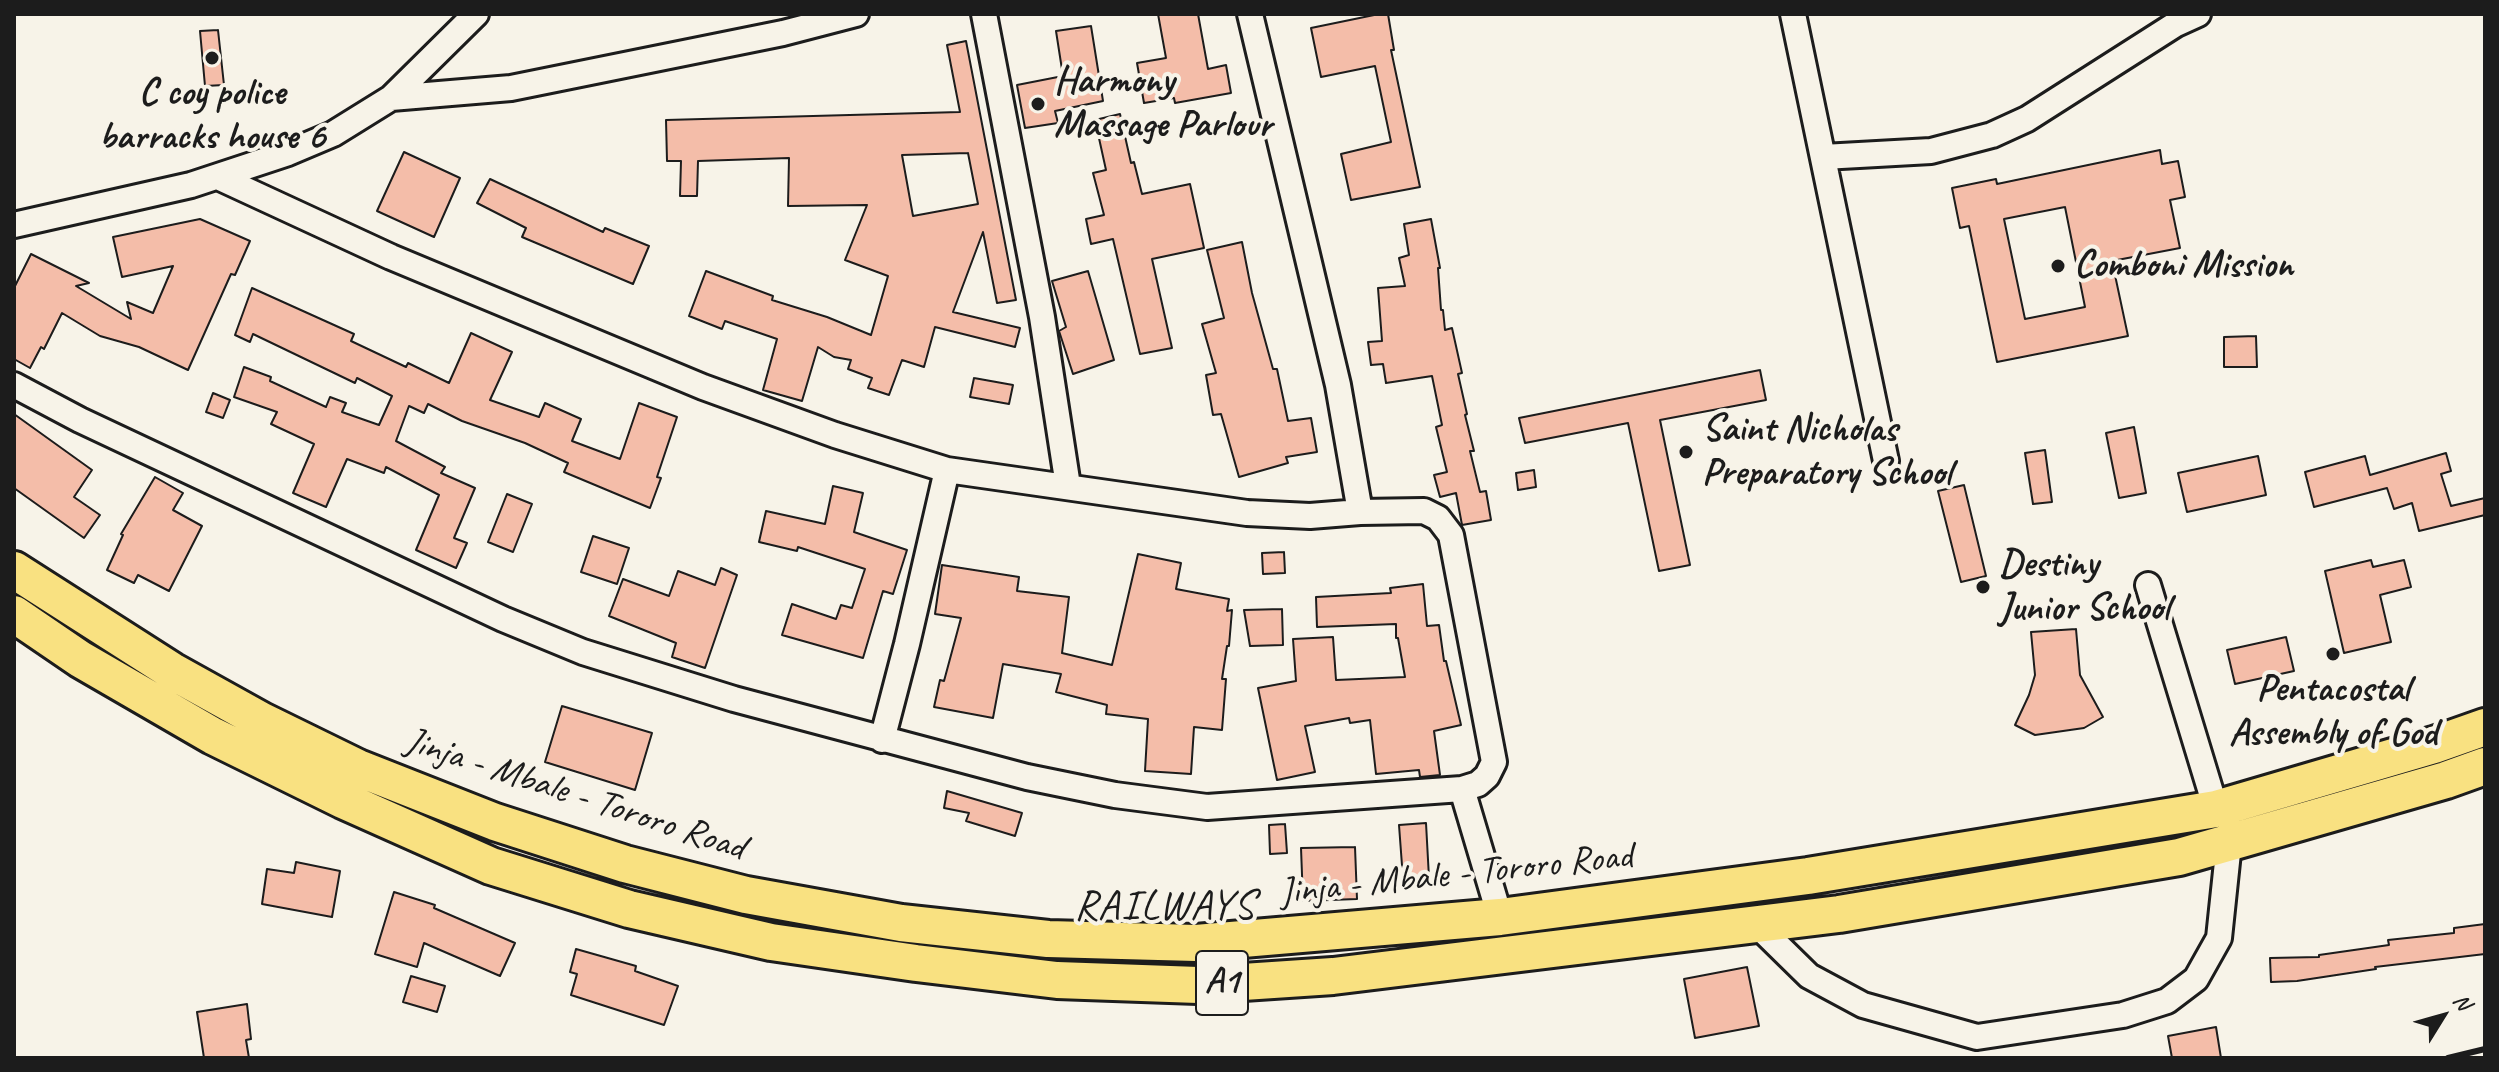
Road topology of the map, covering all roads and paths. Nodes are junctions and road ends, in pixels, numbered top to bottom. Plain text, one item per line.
1 (476, 14) edge
2 (856, 14) edge
3 (984, 14) edge
4 (1250, 14) edge
5 (1793, 14) edge
6 (2198, 14) edge
7 (391, 98) junction
8 (1823, 157) junction
9 (218, 177) junction
10 (14, 225) edge
11 (14, 385) edge
12 (1886, 461) dead end
13 (947, 470) junction
14 (1068, 486) junction
15 (1360, 512) junction
16 (14, 570) edge
17 (2148, 585) dead end
18 (14, 614) edge
19 (2485, 727) edge
20 (882, 740) junction
21 (2485, 766) edge
22 (1462, 789) junction
23 (2216, 809) junction
24 (2229, 843) junction
25 (1500, 917) junction
26 (1756, 924) junction

1 - 7 street
2 - 7 street
3 - 14 street
4 - 15 street
5 - 8 street
6 - 8 street
7 - 9 street
8 - 12 street
9 - 10 street
9 - 13 street
11 - 20 street
13 - 14 street
13 - 20 street
14 - 15 street
15 - 22 street
16 - 25 highway, Jinja - Mbale - Tororo Road / A1
17 - 23 street
18 - 26 highway, A1
19 - 23 highway, Jinja - Mbale - Tororo Road / A1
20 - 22 street
21 - 24 highway, A1
22 - 25 street
23 - 25 highway, Jinja - Mbale - Tororo Road / A1
24 - 26 highway, A1
24 - 26 street

